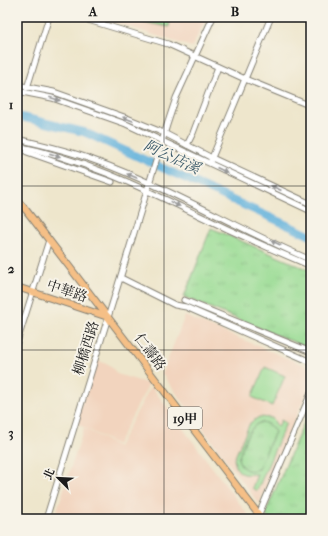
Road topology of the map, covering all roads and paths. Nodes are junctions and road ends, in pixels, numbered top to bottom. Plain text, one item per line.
1 (50, 17) edge
2 (78, 17) edge
3 (213, 17) edge
4 (271, 17) edge
5 (196, 56) junction
6 (218, 66) junction
7 (245, 79) junction
8 (17, 85) edge
9 (27, 86) junction
10 (17, 91) edge
11 (26, 92) junction
12 (311, 106) edge
13 (164, 133) junction
14 (17, 139) edge
15 (162, 140) junction
16 (187, 145) junction
17 (17, 146) edge
18 (28, 152) dead end
19 (212, 158) junction
20 (209, 164) junction
21 (150, 181) junction
22 (112, 182) dead end
23 (147, 190) junction
24 (17, 200) edge
25 (311, 204) edge
26 (311, 211) edge
27 (217, 216) junction
28 (213, 222) junction
29 (257, 235) junction
30 (49, 240) junction
31 (254, 241) junction
32 (311, 260) edge
33 (311, 266) edge
34 (121, 278) junction
35 (17, 287) edge
36 (33, 292) junction
37 (184, 300) dead end
38 (108, 318) junction
39 (19, 330) edge
40 (258, 330) junction
41 (255, 338) junction
42 (17, 342) edge
43 (311, 352) edge
44 (311, 362) edge
45 (311, 393) edge
46 (260, 517) edge
47 (46, 519) edge

1 - 9 street
2 - 5 street
3 - 5 street, 柳橋西路
4 - 7 street
5 - 6 street
5 - 13 street, 柳橋西路
6 - 7 street
6 - 16 street
7 - 12 street
7 - 19 street
8 - 9 street
9 - 11 street
13 -> 9 street
10 - 11 street
11 -> 15 street
13 - 15 street, 柳橋西路
13 - 16 street
21 -> 14 street
15 - 20 street
15 - 21 street, 柳橋西路
16 - 19 street
17 -> 23 street
18 - 22 street
19 - 20 street
25 -> 19 street
20 -> 26 street
21 - 23 street, 柳橋西路
21 - 27 street
23 -> 28 street
23 - 34 street, 柳橋西路
24 - 30 main road, 仁壽路 / 19甲
27 - 28 street
27 - 29 street
28 - 31 street
29 - 31 street
32 -> 29 street
30 - 36 street
30 - 38 main road, 仁壽路 / 19甲
31 - 33 street
34 - 38 street, 柳橋西路
34 - 41 street
35 - 36 main road, 中華路
36 - 38 main road, 中華路
36 - 39 street
37 - 40 street
38 - 46 main road, 仁壽路 / 19甲
38 - 47 street, 柳橋西路
39 - 42 street
40 - 41 street
40 - 43 street
41 - 44 street
45 - 46 street

